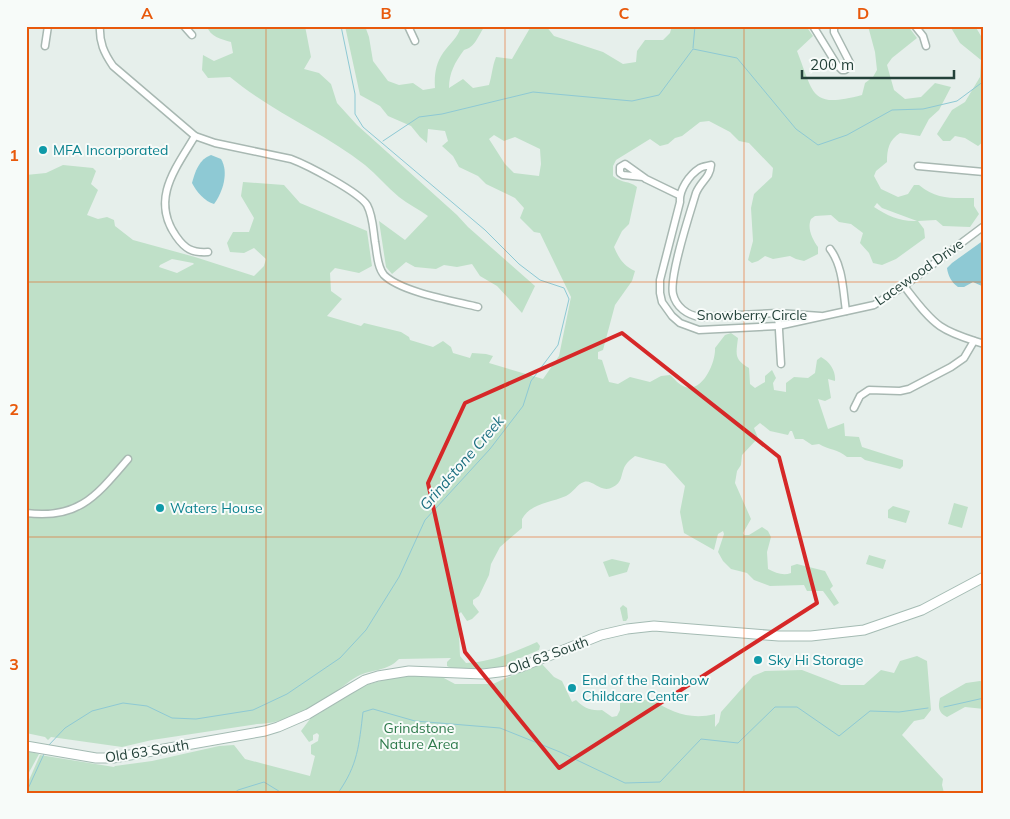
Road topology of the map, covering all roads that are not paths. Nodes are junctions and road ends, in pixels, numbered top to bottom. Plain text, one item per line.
1 (48, 26) edge
2 (100, 26) edge
3 (184, 26) edge
4 (408, 26) edge
5 (813, 26) edge
6 (834, 26) edge
7 (915, 26) edge
8 (192, 35) dead end
9 (415, 41) dead end
10 (45, 46) dead end
11 (926, 46) dead end
12 (195, 136) junction
13 (918, 166) dead end
14 (984, 172) edge
15 (643, 177) dead end
16 (679, 195) junction
17 (680, 202) junction
18 (693, 205) junction
19 (984, 226) edge
20 (830, 249) dead end
21 (208, 252) dead end
22 (904, 286) junction
23 (478, 307) dead end
24 (846, 311) junction
25 (778, 313) junction
26 (821, 316) junction
27 (778, 326) junction
28 (974, 340) junction
29 (984, 344) edge
30 (780, 364) dead end
31 (854, 408) dead end
32 (128, 459) dead end
33 (26, 514) edge
34 (984, 577) edge
35 (30, 747) edge

1 - 10 street
2 - 12 street
3 - 8 street
4 - 9 street
5 - 6 street
7 - 11 street
12 - 21 street
12 - 23 street
13 - 14 street
15 - 16 street
16 - 17 street, Snowberry Circle
16 - 18 street, Snowberry Circle
17 - 18 street
17 - 27 street, Snowberry Circle
18 - 25 street, Snowberry Circle
19 - 22 street, Lacewood Drive
20 - 24 street
22 - 24 street, Lacewood Drive
22 - 28 street
24 - 26 street, Lacewood Drive
25 - 26 street, Snowberry Circle
25 - 27 street
26 - 27 street, Snowberry Circle
27 - 30 street
28 - 29 street
28 - 31 street
32 - 33 street
34 - 35 main road, Old 63 South

